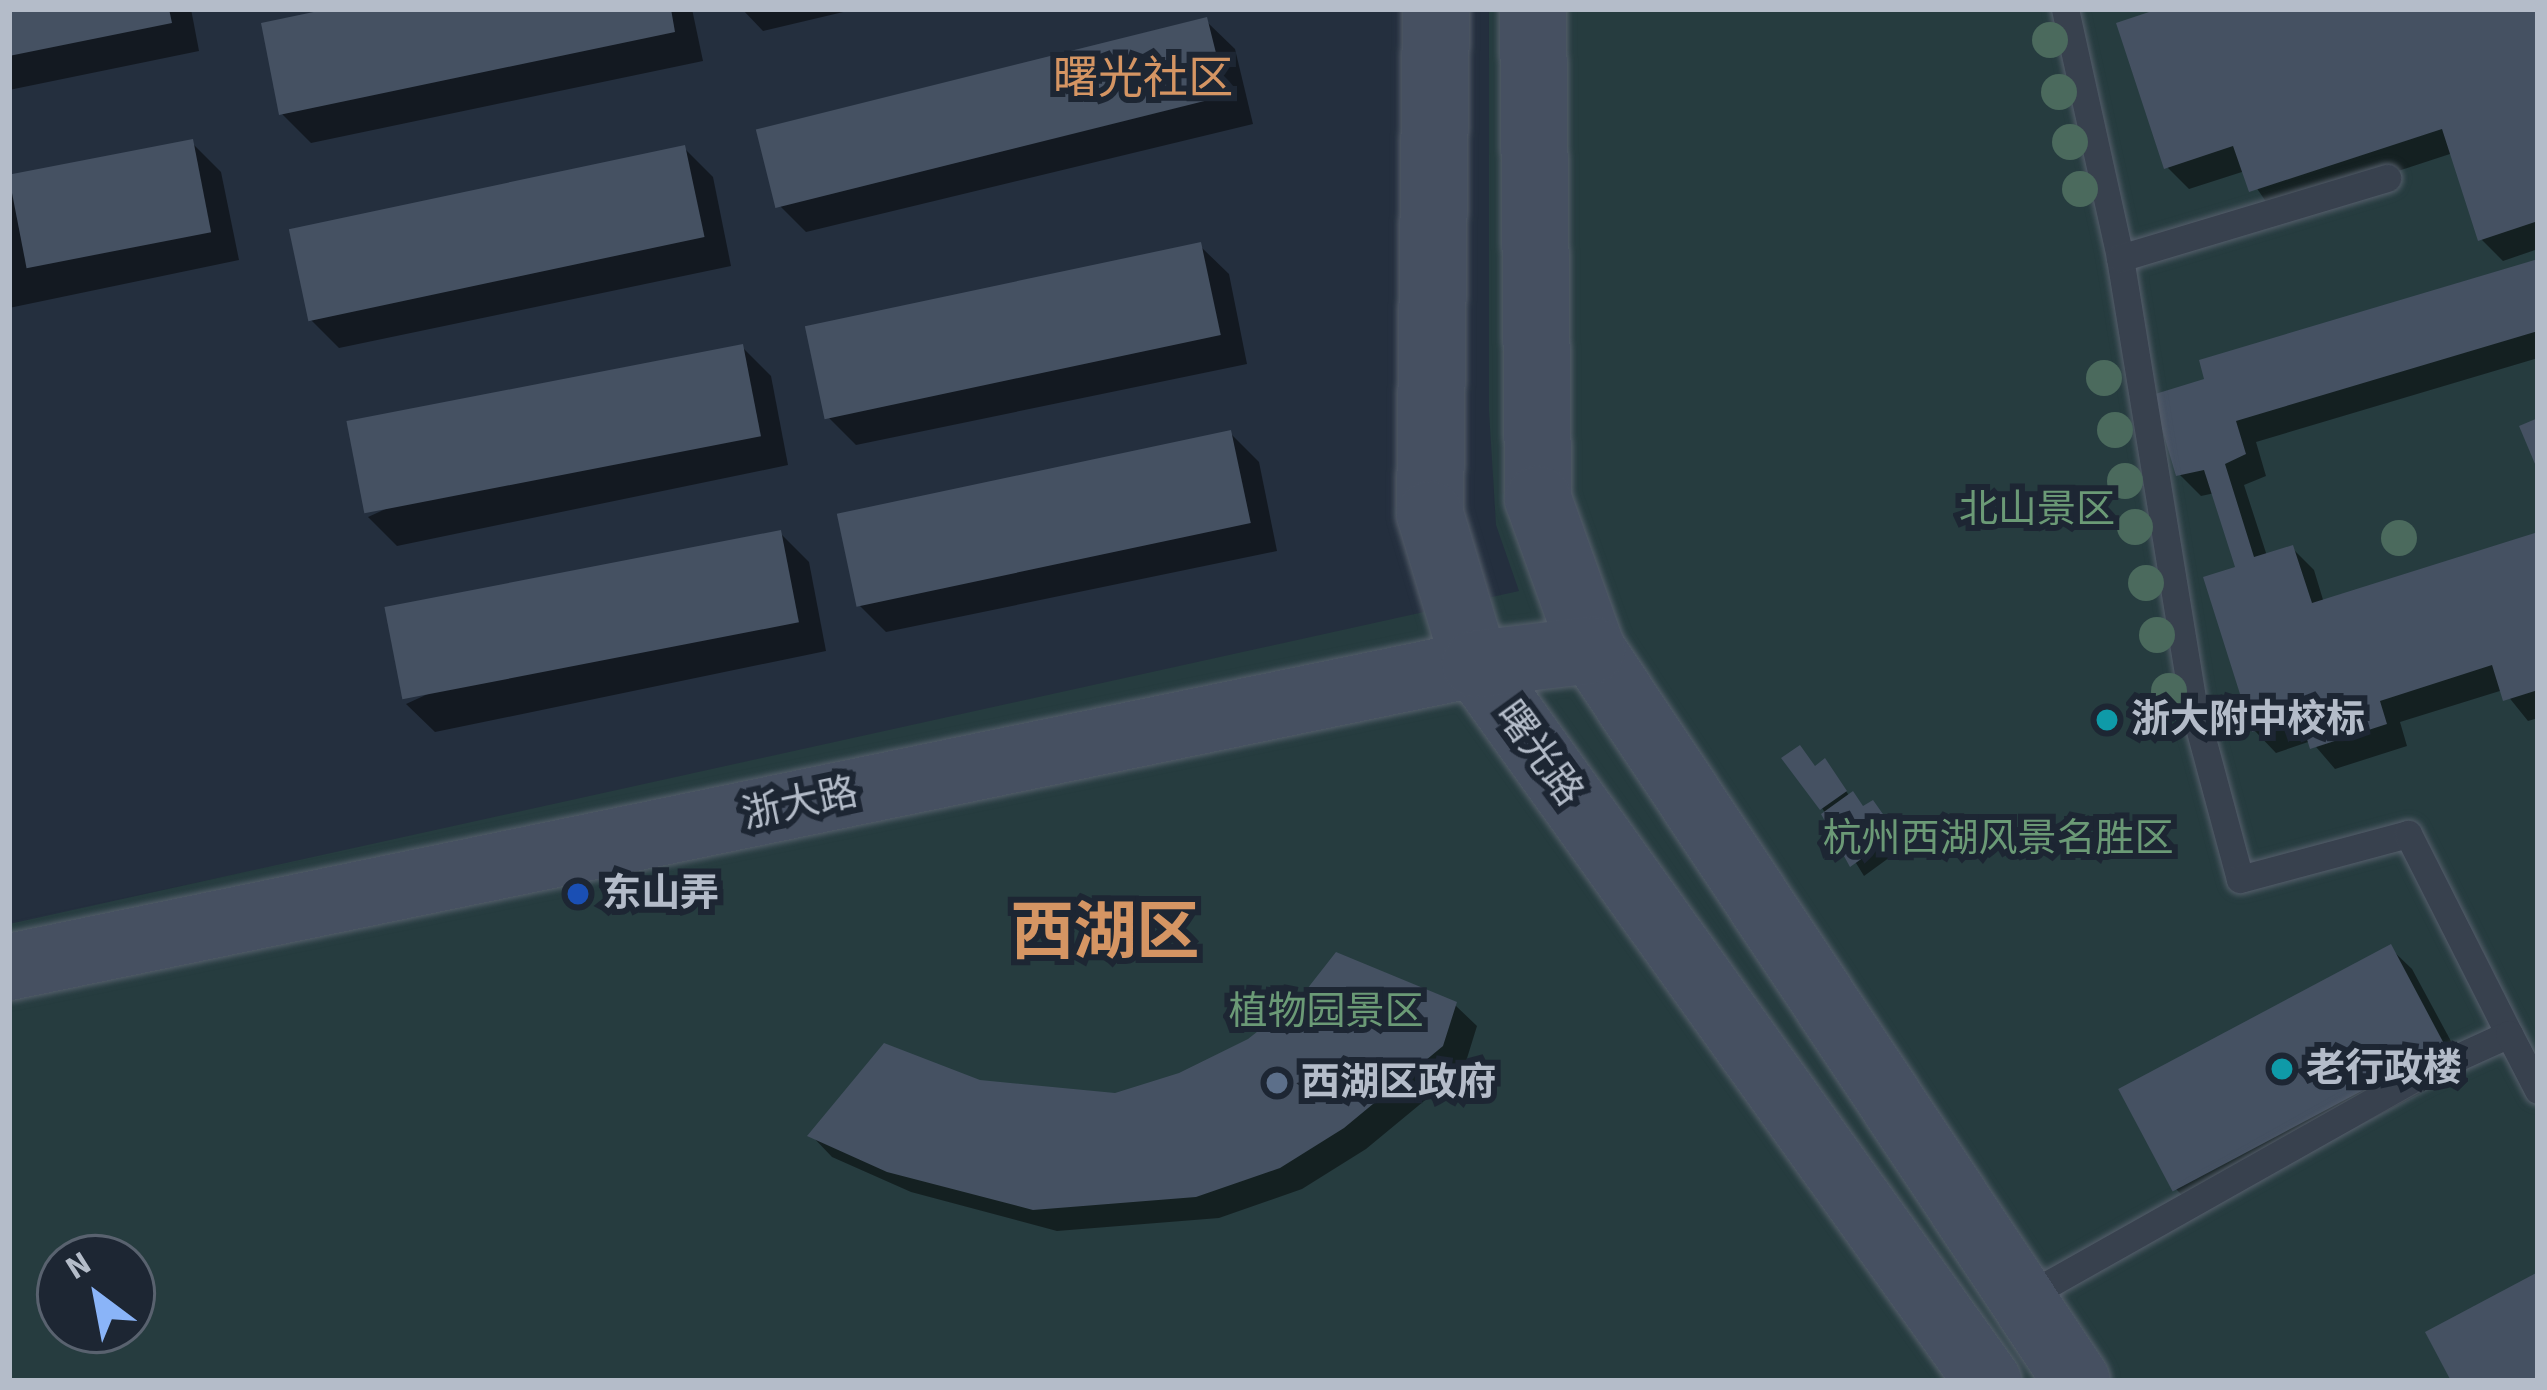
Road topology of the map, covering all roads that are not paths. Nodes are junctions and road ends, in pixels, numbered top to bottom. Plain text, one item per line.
1 (1436, 9) edge
2 (1533, 9) edge
3 (2065, 9) edge
4 (2386, 178) dead end
5 (2120, 259) junction
6 (1592, 650) junction
7 (1475, 664) junction
8 (9, 967) edge
9 (2509, 1034) junction
10 (2538, 1090) edge
11 (2022, 1299) junction
12 (1988, 1381) edge
13 (2077, 1381) edge

1 - 7 main road, 曙光路
2 - 6 main road
3 - 5 lane
4 - 5 lane
5 - 9 lane
6 - 7 main road, 浙大路
6 - 11 main road
7 - 8 main road, 浙大路
7 - 12 main road, 曙光路
9 - 10 lane
9 - 11 lane
11 - 13 main road

